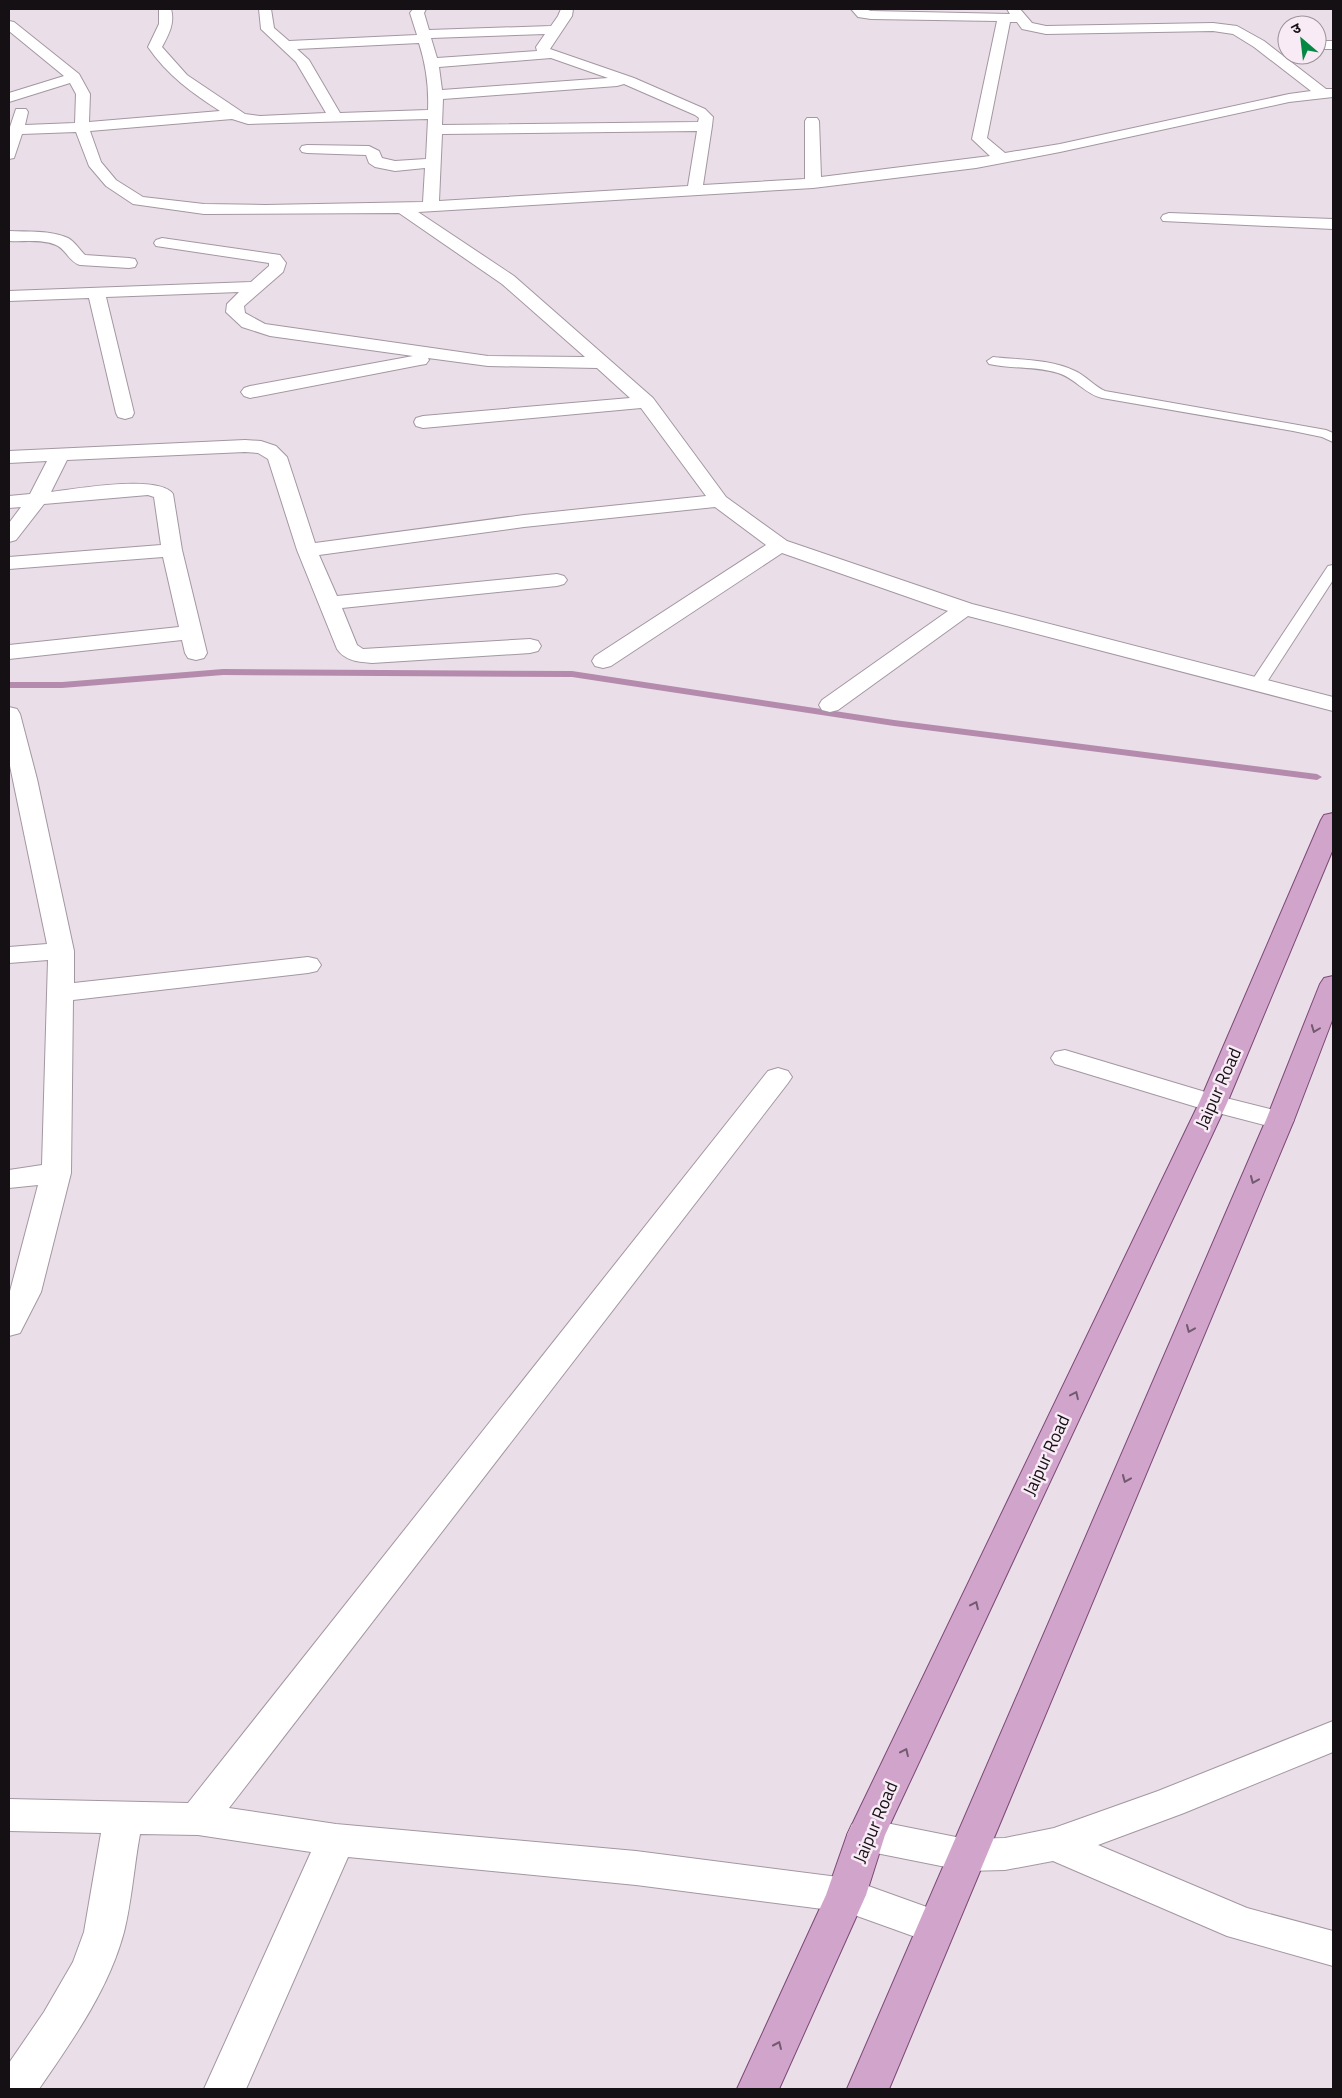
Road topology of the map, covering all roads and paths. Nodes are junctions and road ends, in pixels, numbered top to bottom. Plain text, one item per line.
1 (165, 9) edge
2 (265, 9) edge
3 (420, 9) edge
4 (567, 9) edge
5 (857, 9) edge
6 (1012, 15) edge
7 (9, 25) edge
8 (555, 30) junction
9 (424, 36) junction
10 (1259, 44) junction
11 (1277, 44) edge
12 (285, 45) junction
13 (550, 54) junction
14 (432, 63) junction
15 (74, 77) junction
16 (629, 81) junction
17 (655, 92) junction
18 (1328, 93) edge
19 (26, 94) junction
20 (436, 95) junction
21 (9, 98) edge
22 (235, 114) junction
23 (435, 114) junction
24 (336, 118) junction
25 (812, 121) dead end
26 (705, 126) junction
27 (82, 127) junction
28 (659, 127) junction
29 (16, 130) junction
30 (435, 130) junction
31 (307, 149) dead end
32 (9, 155) edge
33 (1002, 158) junction
34 (434, 163) junction
35 (813, 183) junction
36 (695, 190) junction
37 (431, 205) junction
38 (402, 208) junction
39 (204, 209) junction
40 (1169, 218) dead end
41 (1333, 224) edge
42 (9, 236) edge
43 (162, 243) junction
44 (138, 256) junction
45 (256, 287) junction
46 (122, 291) junction
47 (96, 292) junction
48 (9, 296) edge
49 (446, 355) junction
50 (993, 361) dead end
51 (601, 363) junction
52 (250, 392) dead end
53 (646, 402) junction
54 (124, 412) dead end
55 (423, 422) dead end
56 (1333, 438) edge
57 (60, 455) junction
58 (9, 457) edge
59 (37, 500) junction
60 (719, 501) junction
61 (9, 502) edge
62 (9, 536) edge
63 (780, 545) junction
64 (172, 550) junction
65 (307, 550) junction
66 (9, 563) edge
67 (1333, 569) edge
68 (557, 580) dead end
69 (329, 603) junction
70 (964, 609) junction
71 (530, 646) dead end
72 (9, 652) edge
73 (603, 661) dead end
74 (1257, 685) junction
75 (1333, 704) edge
76 (830, 705) dead end
77 (9, 714) edge
78 (17, 780) edge
79 (1333, 820) edge
80 (61, 951) junction
81 (9, 955) edge
82 (308, 965) dead end
83 (1333, 984) edge
84 (60, 993) junction
85 (1065, 1058) dead end
86 (778, 1077) dead end
87 (1213, 1103) junction
88 (1280, 1120) junction
89 (56, 1173) junction
90 (9, 1179) edge
91 (9, 1325) edge
92 (1333, 1736) edge
93 (9, 1815) edge
94 (123, 1818) junction
95 (198, 1820) junction
96 (866, 1835) junction
97 (336, 1840) junction
98 (1055, 1844) junction
99 (966, 1855) junction
100 (846, 1895) junction
101 (935, 1927) junction
102 (1333, 1948) edge
103 (15, 2089) edge
104 (225, 2089) edge
105 (758, 2089) edge
106 (868, 2089) edge

1 - 22 street
2 - 12 street
3 - 9 street
4 - 8 street
5 - 6 street
6 - 10 street
6 - 33 street
7 - 15 street
8 - 9 street
8 - 13 street
9 - 12 street
9 - 14 street
10 - 11 street
10 - 18 street
12 - 24 street
13 - 14 street
13 - 16 street
14 - 20 street
15 - 19 street
15 - 27 street
16 - 17 street
16 - 20 street
17 - 26 street
17 - 28 street
18 - 33 street
19 - 21 street
19 - 29 street
20 - 23 street
22 - 24 street
22 - 27 street
23 - 24 street
23 - 30 street
25 - 35 street
26 - 28 street
26 - 36 street
27 - 29 street
27 - 39 street
28 - 30 street
29 - 32 street
30 - 34 street
31 - 34 street
33 - 35 street
34 - 37 street
35 - 36 street
36 - 37 street
37 - 38 street
38 - 39 street
38 - 51 street
39 - 43 street
40 - 41 street
42 - 44 street
43 - 44 street
43 - 45 street
44 - 46 street
45 - 46 street
45 - 49 street
46 - 47 street
47 - 48 street
47 - 54 street
49 - 51 street
49 - 52 street
50 - 56 lane
51 - 53 street
53 - 55 street
53 - 60 street
57 - 58 street
57 - 59 street
57 - 65 street
59 - 61 street
59 - 62 street
59 - 64 street
60 - 63 street
60 - 65 street
63 - 70 street
63 - 73 street
64 - 66 street
64 - 72 street
65 - 69 street
67 - 74 lane
68 - 69 street
69 - 71 street
70 - 74 street
70 - 76 street
74 - 75 street
77 - 78 street
78 - 80 street
79 - 87 main road, Jaipur Road
80 - 81 street
80 - 84 street
82 - 84 street
83 -> 88 main road
84 - 89 street
85 - 87 street
86 - 95 street
87 - 88 street
96 -> 87 main road, Jaipur Road
88 -> 99 main road
89 - 90 street
89 - 91 street
92 - 98 street
93 - 94 street
94 - 95 street
94 - 103 street
95 - 97 street
96 - 99 street
96 - 100 main road, Jaipur Road
97 - 100 street
97 - 104 street
98 - 99 street
98 - 102 street
99 - 101 main road
100 - 101 street
105 -> 100 main road, Jaipur Road
101 - 106 main road

